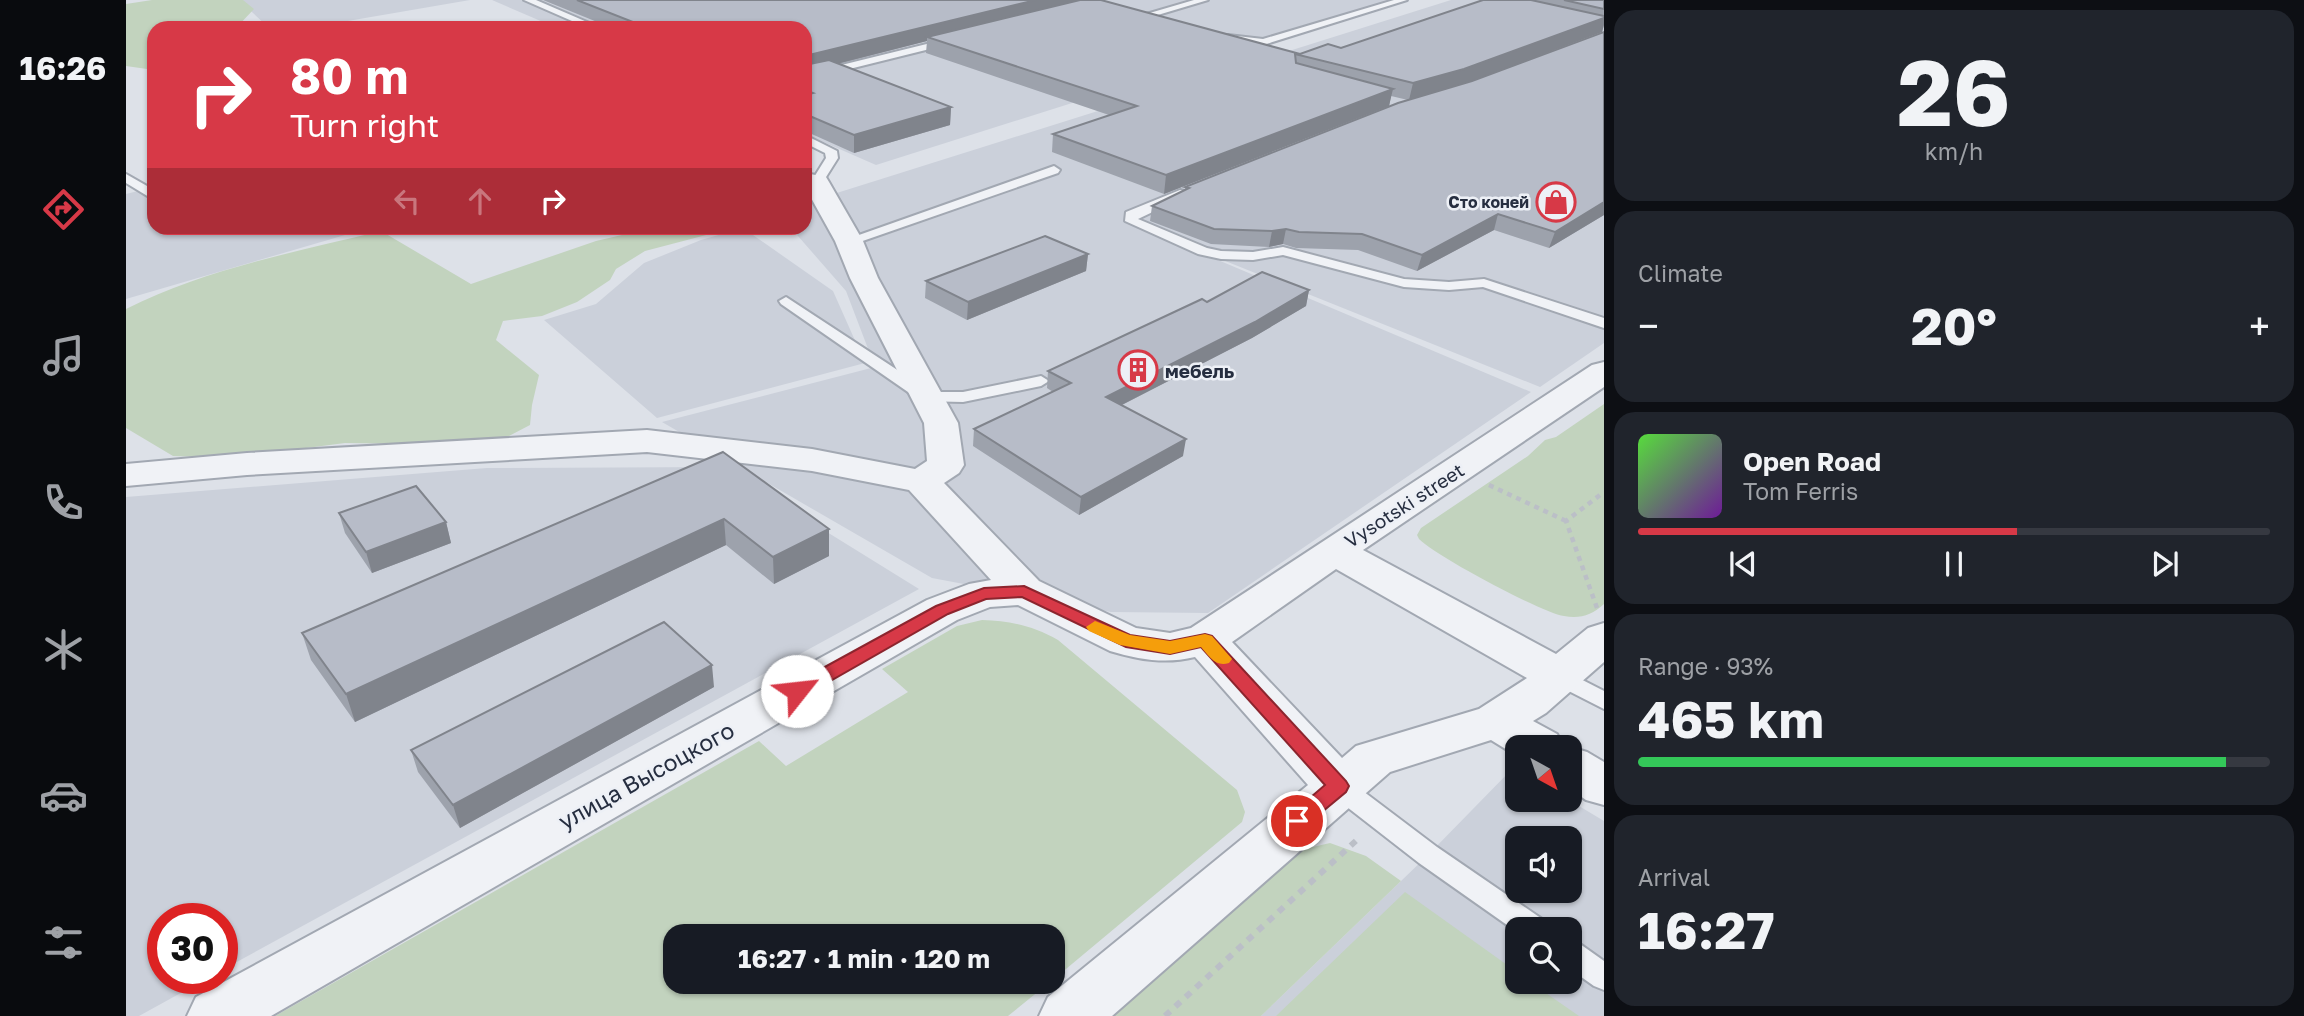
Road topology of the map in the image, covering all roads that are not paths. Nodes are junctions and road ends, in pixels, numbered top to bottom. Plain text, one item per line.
1 (528, 0) edge
2 (1204, 0) edge
3 (1403, 0) edge
4 (1130, 14) edge
5 (1141, 17) junction
6 (579, 21) edge
7 (1167, 24) edge
8 (1221, 37) edge
9 (965, 38) edge
10 (812, 75) edge
11 (812, 141) edge
12 (1054, 170) dead end
13 (126, 178) edge
14 (812, 180) edge
15 (812, 183) edge
16 (1191, 190) edge
17 (147, 191) edge
18 (849, 241) junction
19 (786, 301) dead end
20 (1604, 323) edge
21 (1604, 372) edge
22 (1041, 381) dead end
23 (927, 397) junction
24 (126, 475) edge
25 (921, 481) junction
26 (1334, 551) junction
27 (1024, 591) junction
28 (1602, 629) edge
29 (1205, 640) junction
30 (1559, 676) junction
31 (1604, 701) edge
32 (1496, 721) junction
33 (1520, 735) edge
34 (1582, 772) edge
35 (1338, 786) junction
36 (1604, 786) edge
37 (1518, 917) edge
38 (1582, 961) edge
39 (1604, 977) edge
40 (217, 1016) edge
41 (1069, 1016) edge

1 - 6 lane
2 - 5 lane
3 - 8 lane
4 - 5 lane
5 - 7 lane
9 - 10 lane
11 - 14 lane
12 - 18 lane
13 - 17 lane
15 - 18 street
16 - 20 lane
18 - 23 street
19 - 23 lane
21 - 26 street, Vysotski street
22 - 23 lane
23 - 25 street
24 - 25 street
25 - 27 street
26 - 29 street, Vysotski street
26 - 30 street
27 - 29 street, улица Высоцкого
27 - 40 street, улица Высоцкого
28 - 30 street
29 - 35 street
30 - 31 lane
30 - 32 street
32 - 33 street
32 - 35 street
34 - 36 street
35 - 37 lane
35 - 41 street
38 - 39 lane

